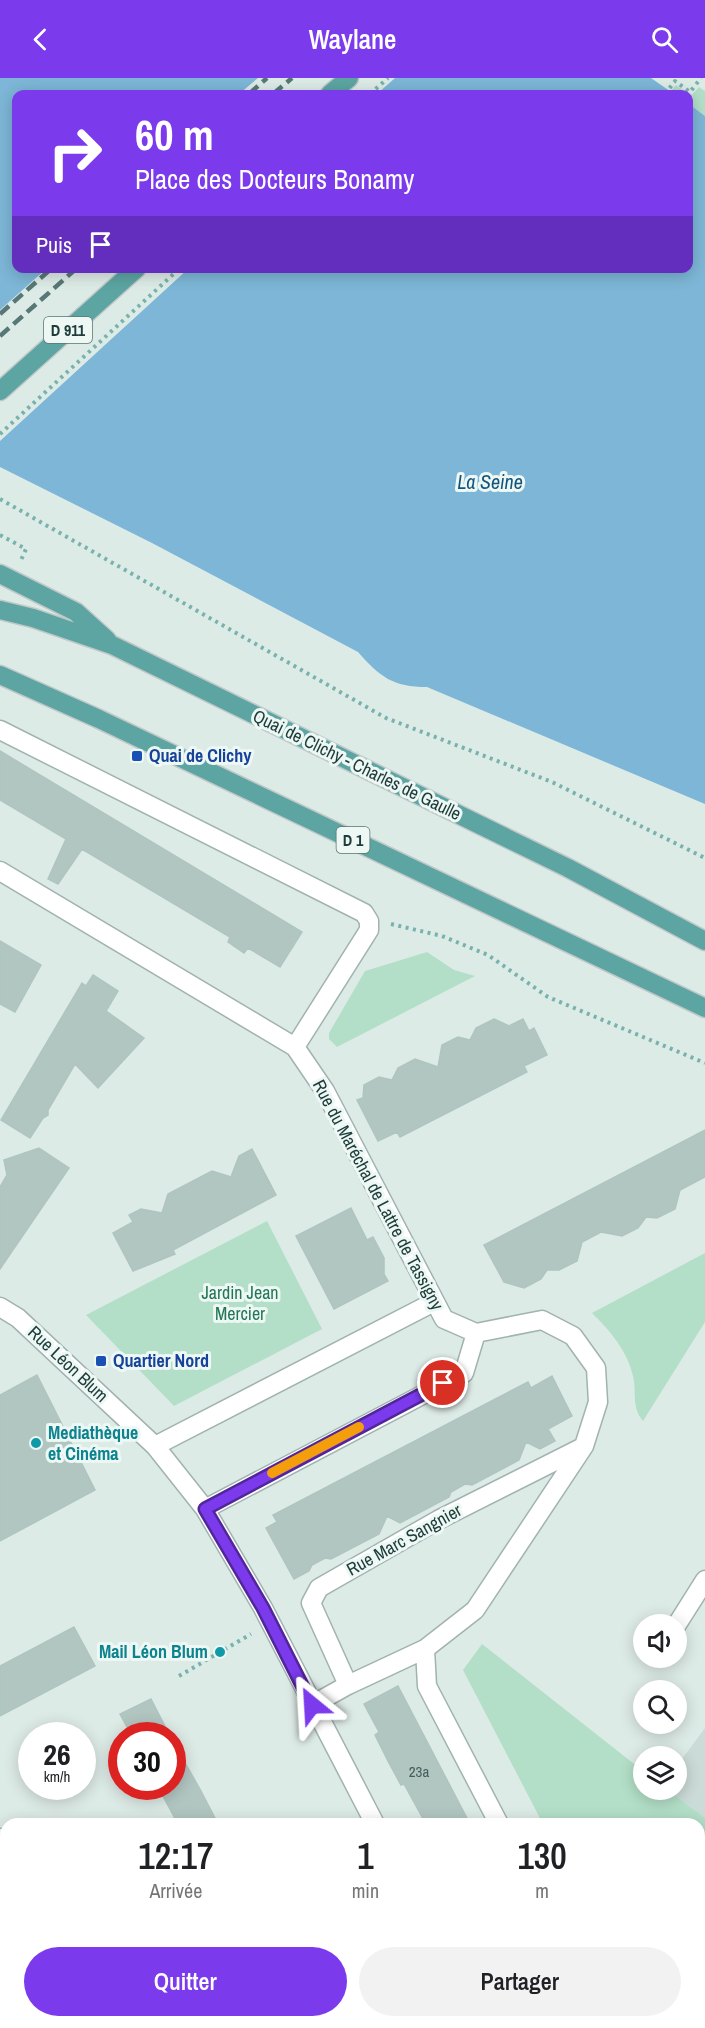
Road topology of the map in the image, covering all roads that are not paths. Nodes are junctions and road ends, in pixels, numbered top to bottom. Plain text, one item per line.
1 (349, 78) edge
2 (335, 90) edge
3 (131, 273) edge
4 (0, 392) edge
5 (0, 574) edge
6 (0, 609) edge
7 (112, 645) junction
8 (0, 675) edge
9 (0, 730) edge
10 (0, 871) edge
11 (705, 941) edge
12 (705, 1008) edge
13 (295, 1047) junction
14 (434, 1302) junction
15 (0, 1307) edge
16 (476, 1332) junction
17 (155, 1446) junction
18 (584, 1446) junction
19 (205, 1509) junction
20 (705, 1580) edge
21 (684, 1614) edge
22 (425, 1649) junction
23 (348, 1685) junction
24 (312, 1705) junction
25 (372, 1818) edge
26 (496, 1818) edge

1 - 2 main road
3 - 4 main road, D 911
5 - 7 main road
6 - 7 main road, Quai de Clichy - Charles de Gaulle
7 - 11 main road, Quai de Clichy - Charles de Gaulle
8 - 12 main road, D 1
9 - 13 street
10 - 13 street, Rue du Maréchal de Lattre de Tassigny
13 - 14 street, Rue du Maréchal de Lattre de Tassigny
14 - 16 street, Rue du Maréchal de Lattre de Tassigny
14 - 17 street
15 - 17 street, Rue Léon Blum
16 - 18 street
16 - 19 street
17 - 19 street, Rue Léon Blum
18 - 22 street
18 - 23 street, Rue Marc Sangnier
19 - 24 street, Rue Léon Blum
20 - 21 street
22 - 23 street
22 - 26 street
23 - 24 street
24 - 25 street, Rue Léon Blum

